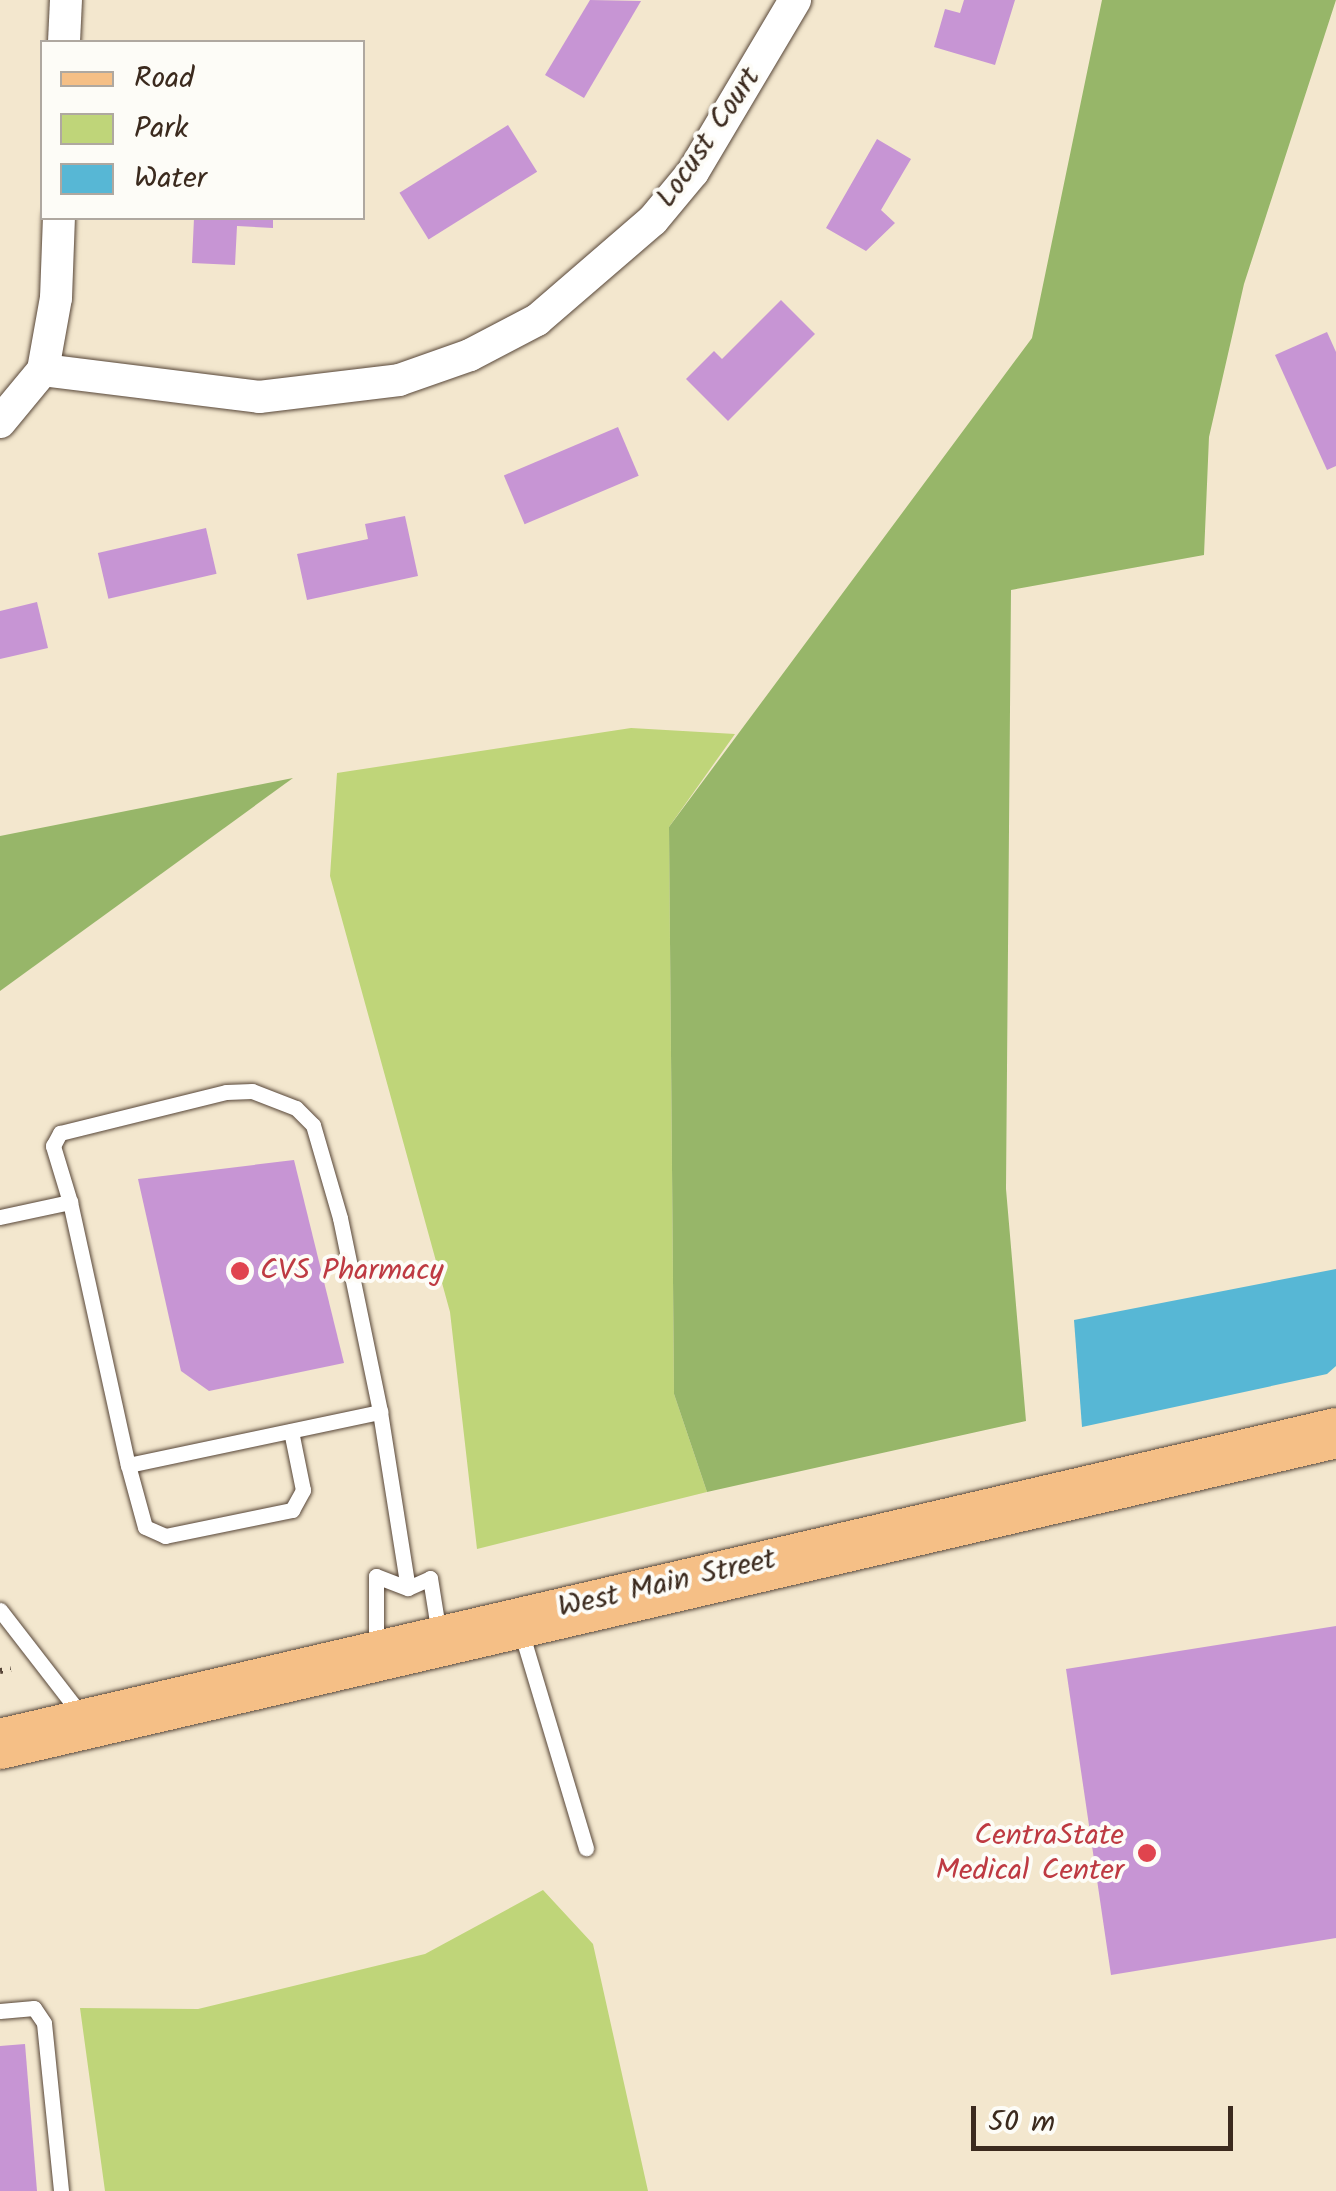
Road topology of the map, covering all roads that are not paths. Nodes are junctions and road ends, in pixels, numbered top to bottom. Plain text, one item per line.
1 (66, 0) edge
2 (795, 0) edge
3 (64, 40) edge
4 (59, 220) edge
5 (43, 370) junction
6 (0, 422) edge
7 (70, 1202) junction
8 (0, 1217) edge
9 (380, 1412) junction
10 (291, 1431) junction
11 (1336, 1433) edge
12 (128, 1465) junction
13 (408, 1588) junction
14 (0, 1608) edge
15 (517, 1620) junction
16 (440, 1638) junction
17 (376, 1654) junction
18 (88, 1723) junction
19 (0, 1744) edge
20 (586, 1848) dead end
21 (0, 2011) edge
22 (62, 2191) edge

1 - 3 street
2 - 5 street, Locust Court
4 - 5 street
5 - 6 street
7 - 8 lane
7 - 9 lane
7 - 12 lane
9 - 10 lane
9 - 13 lane
10 - 12 lane
10 - 12 lane
11 - 15 main road, West Main Street
13 - 16 lane
13 - 17 lane
14 - 18 lane
15 - 16 main road, West Main Street
15 - 20 lane
16 - 17 main road, West Main Street
17 - 18 main road, West Main Street
18 - 19 main road, West Main Street
21 - 22 lane

